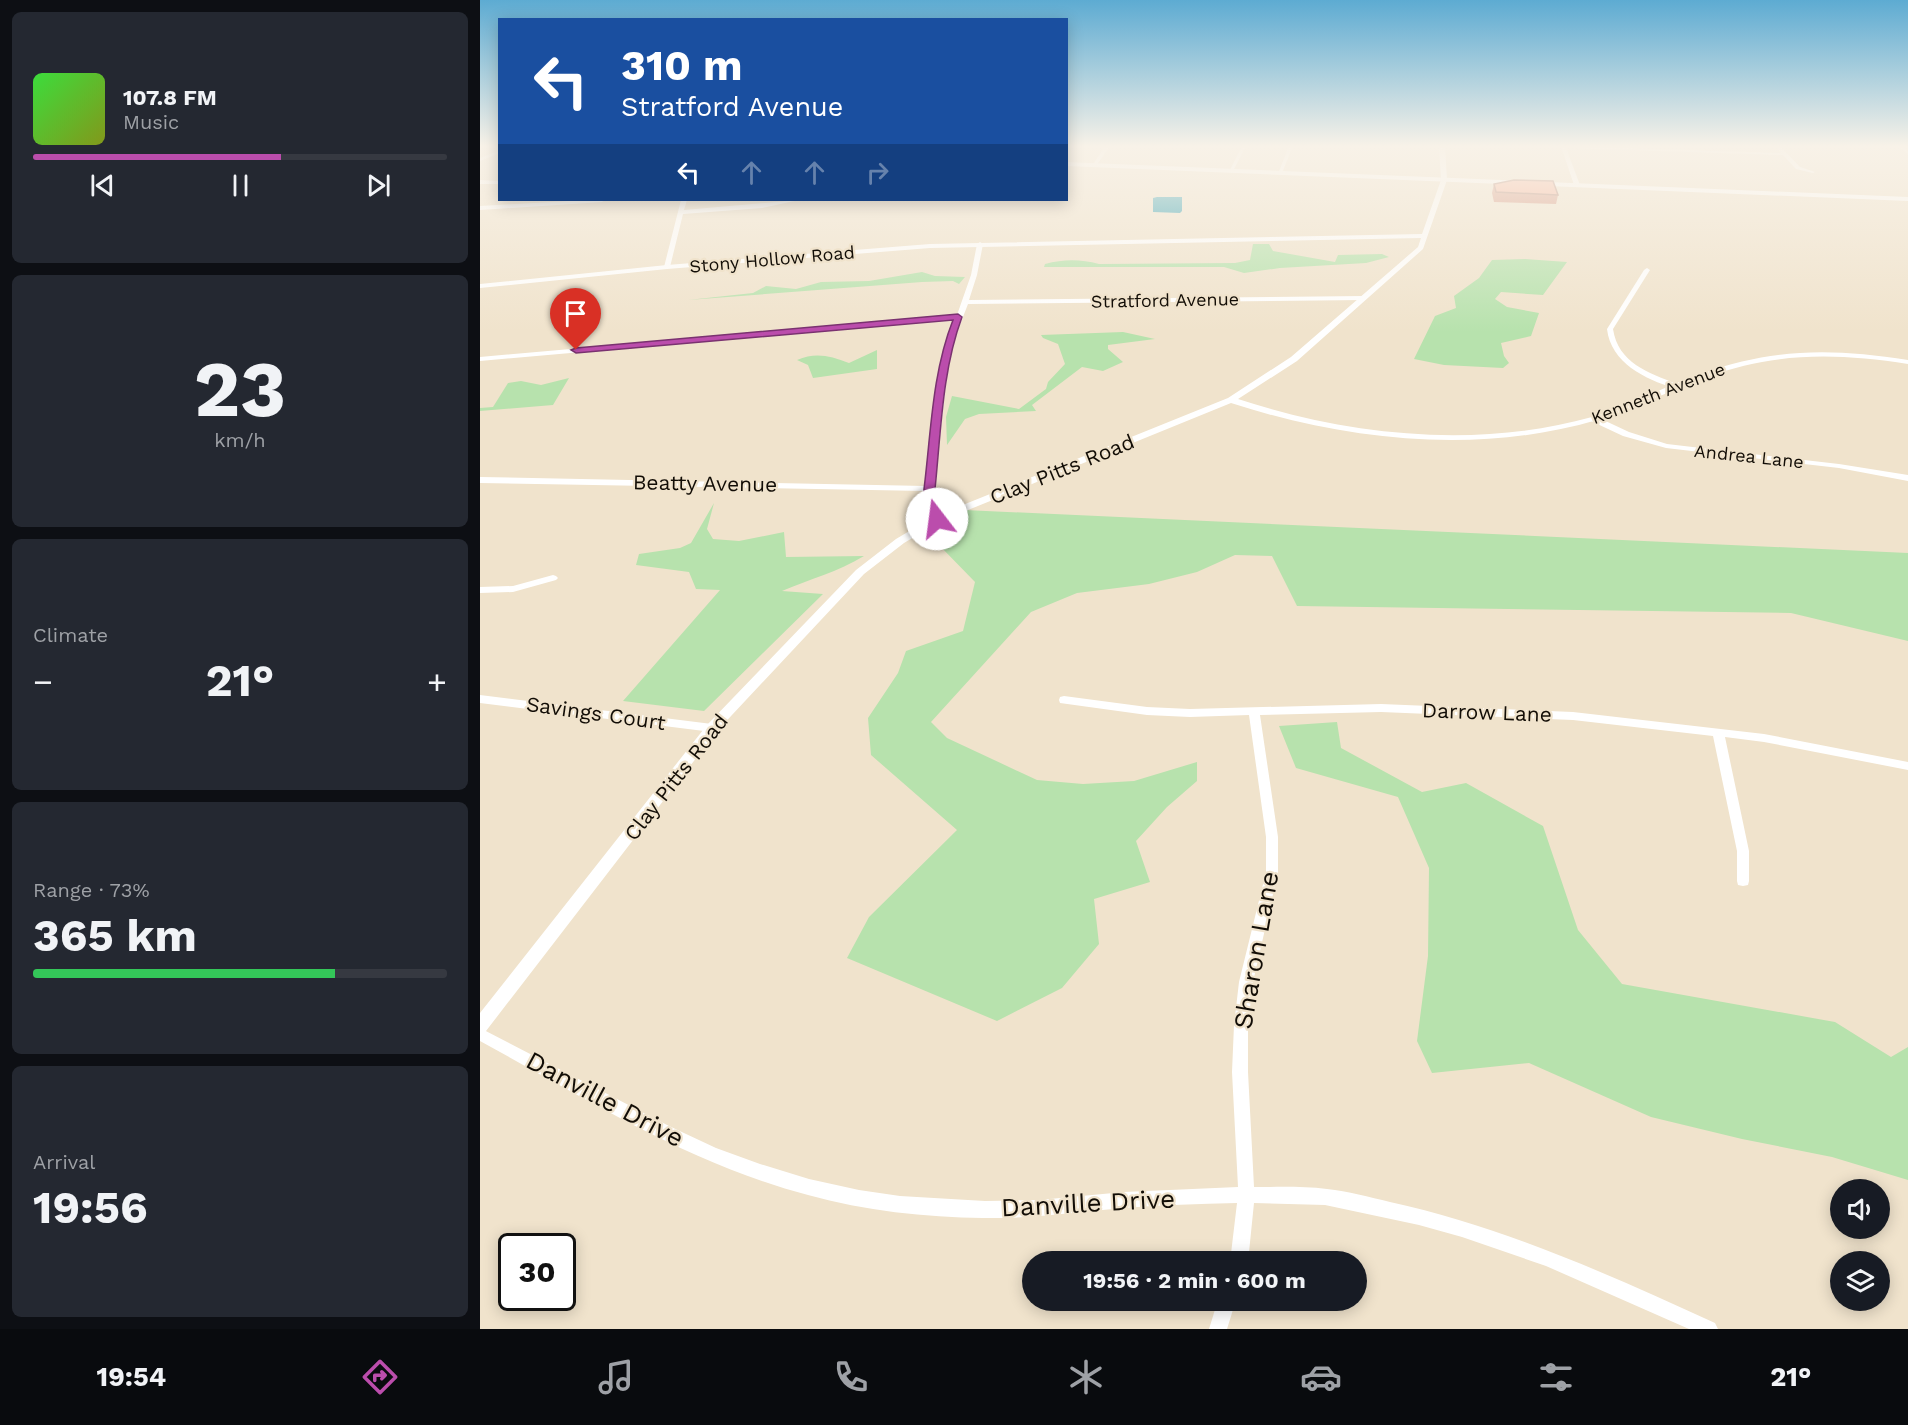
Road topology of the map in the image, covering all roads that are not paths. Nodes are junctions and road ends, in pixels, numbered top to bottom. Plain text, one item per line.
1 (683, 208) edge
2 (735, 208) edge
3 (1434, 208) edge
4 (682, 212) junction
5 (1424, 236) junction
6 (980, 244) junction
7 (667, 267) junction
8 (1647, 270) dead end
9 (480, 286) edge
10 (1364, 298) junction
11 (966, 302) junction
12 (958, 317) junction
13 (480, 358) edge
14 (1908, 362) edge
15 (1674, 386) junction
16 (1231, 400) junction
17 (1593, 419) junction
18 (1908, 478) edge
19 (480, 480) edge
20 (929, 489) junction
21 (937, 519) junction
22 (553, 578) dead end
23 (480, 590) edge
24 (480, 699) edge
25 (1064, 700) dead end
26 (1254, 712) junction
27 (712, 728) junction
28 (1718, 732) junction
29 (1908, 766) edge
30 (1743, 881) dead end
31 (480, 1026) edge
32 (480, 1034) edge
33 (1246, 1196) junction
34 (1240, 1251) edge
35 (1224, 1311) edge
36 (1218, 1329) edge
37 (1709, 1329) edge

1 - 4 street
2 - 4 street
3 - 5 street, Clay Pitts Road
4 - 7 street
5 - 6 street, Stony Hollow Road
5 - 10 street, Clay Pitts Road
6 - 7 street, Stony Hollow Road
6 - 11 street
7 - 9 street, Stony Hollow Road
8 - 15 street
10 - 11 street, Stratford Avenue
10 - 16 street, Clay Pitts Road
11 - 12 street
12 - 13 street
12 - 20 street
14 - 15 street, Kenneth Avenue
15 - 17 street, Kenneth Avenue
16 - 17 street, Kenneth Avenue
16 - 21 street, Clay Pitts Road
17 - 18 street, Andrea Lane
19 - 20 street, Beatty Avenue
20 - 21 street
21 - 27 street, Clay Pitts Road
22 - 23 street
24 - 27 street, Savings Court
25 - 26 street, Darrow Lane
26 - 28 street, Darrow Lane
26 - 33 street, Sharon Lane
27 - 31 street, Clay Pitts Road
28 - 29 street, Darrow Lane
28 - 30 street
32 - 33 street, Danville Drive
33 - 34 street, Sharon Lane
33 - 37 street, Danville Drive
35 - 36 street

